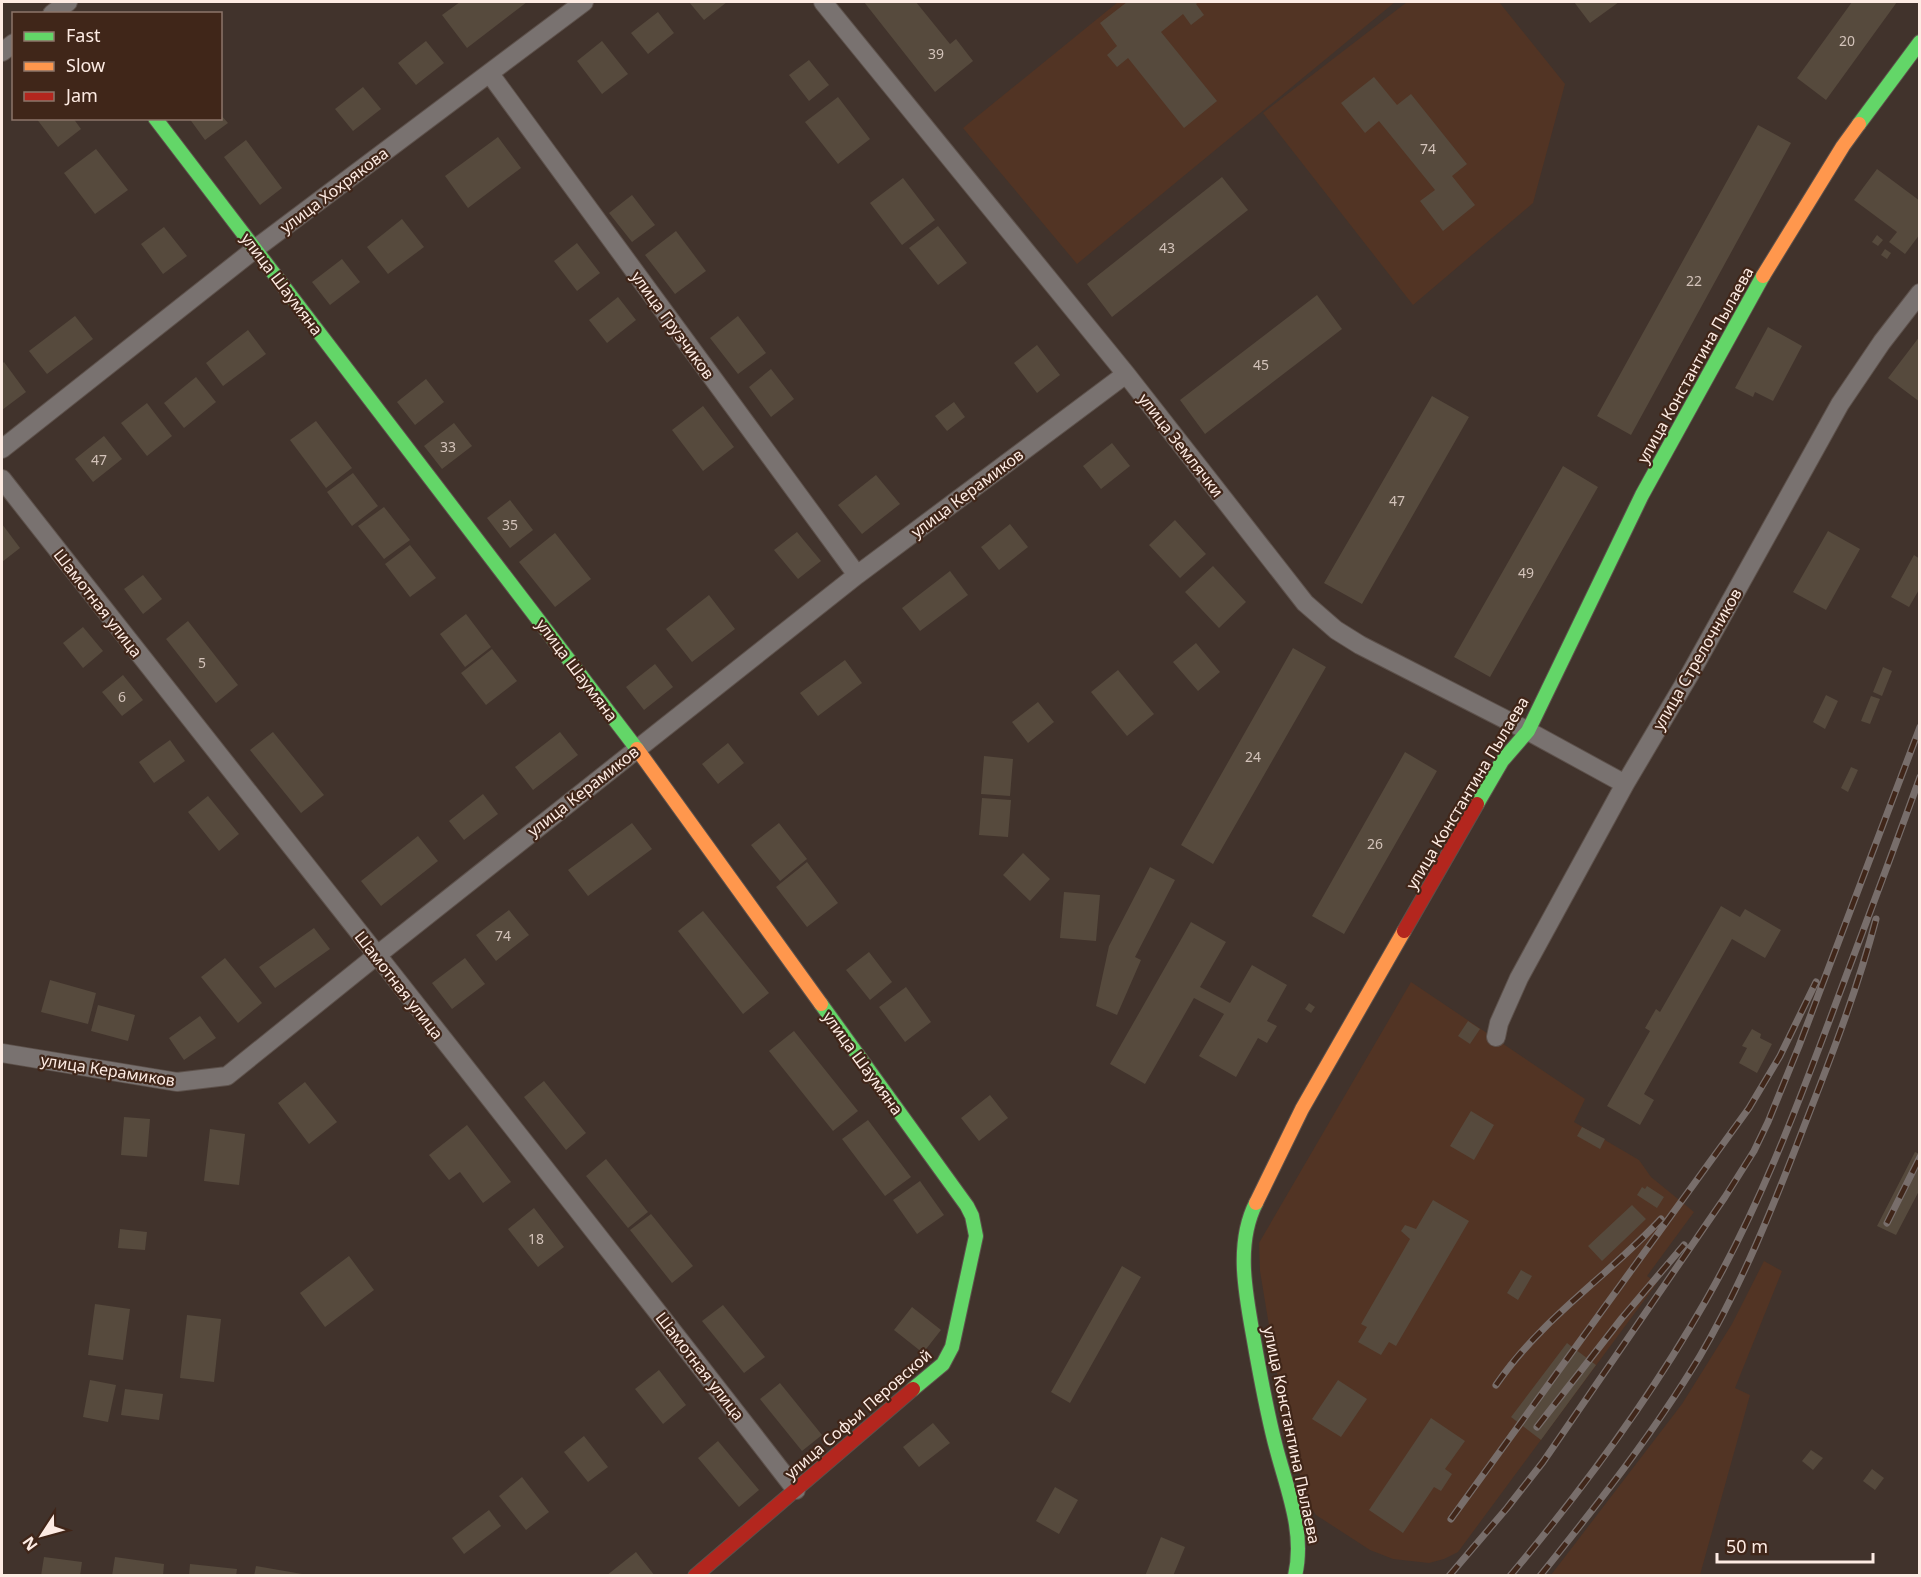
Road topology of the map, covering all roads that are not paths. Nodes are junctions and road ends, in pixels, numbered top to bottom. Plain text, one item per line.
1 (584, 2) edge
2 (823, 2) edge
3 (1920, 42) edge
4 (490, 74) junction
5 (157, 120) edge
6 (255, 249) junction
7 (1920, 293) edge
8 (1126, 374) junction
9 (2, 449) edge
10 (2, 479) edge
11 (856, 575) junction
12 (1528, 731) junction
13 (637, 749) junction
14 (1625, 784) junction
15 (376, 956) junction
16 (1496, 1037) dead end
17 (2, 1053) edge
18 (976, 1236) joint
19 (796, 1490) junction
20 (695, 1575) edge
21 (1295, 1575) edge

1 - 4 street, улица Хохрякова
2 - 8 street, улица Землячки
3 - 12 street, улица Константина Пылаева
4 - 6 street, улица Хохрякова
4 - 11 street, улица Грузчиков
5 - 6 street, улица Шаумяна
6 - 9 street, улица Хохрякова
6 - 13 street, улица Шаумяна
7 - 14 street, улица Стрелочников
8 - 11 street, улица Керамиков
8 - 12 street, улица Землячки
10 - 15 street, Шамотная улица
11 - 13 street, улица Керамиков
12 - 14 street, улица Землячки
12 - 21 street, улица Константина Пылаева
13 - 15 street, улица Керамиков
13 - 18 street, улица Шаумяна
14 - 16 street, улица Стрелочников
15 - 17 street, улица Керамиков
15 - 19 street, Шамотная улица
18 - 19 street, улица Софьи Перовской
19 - 20 street, улица Софьи Перовской

